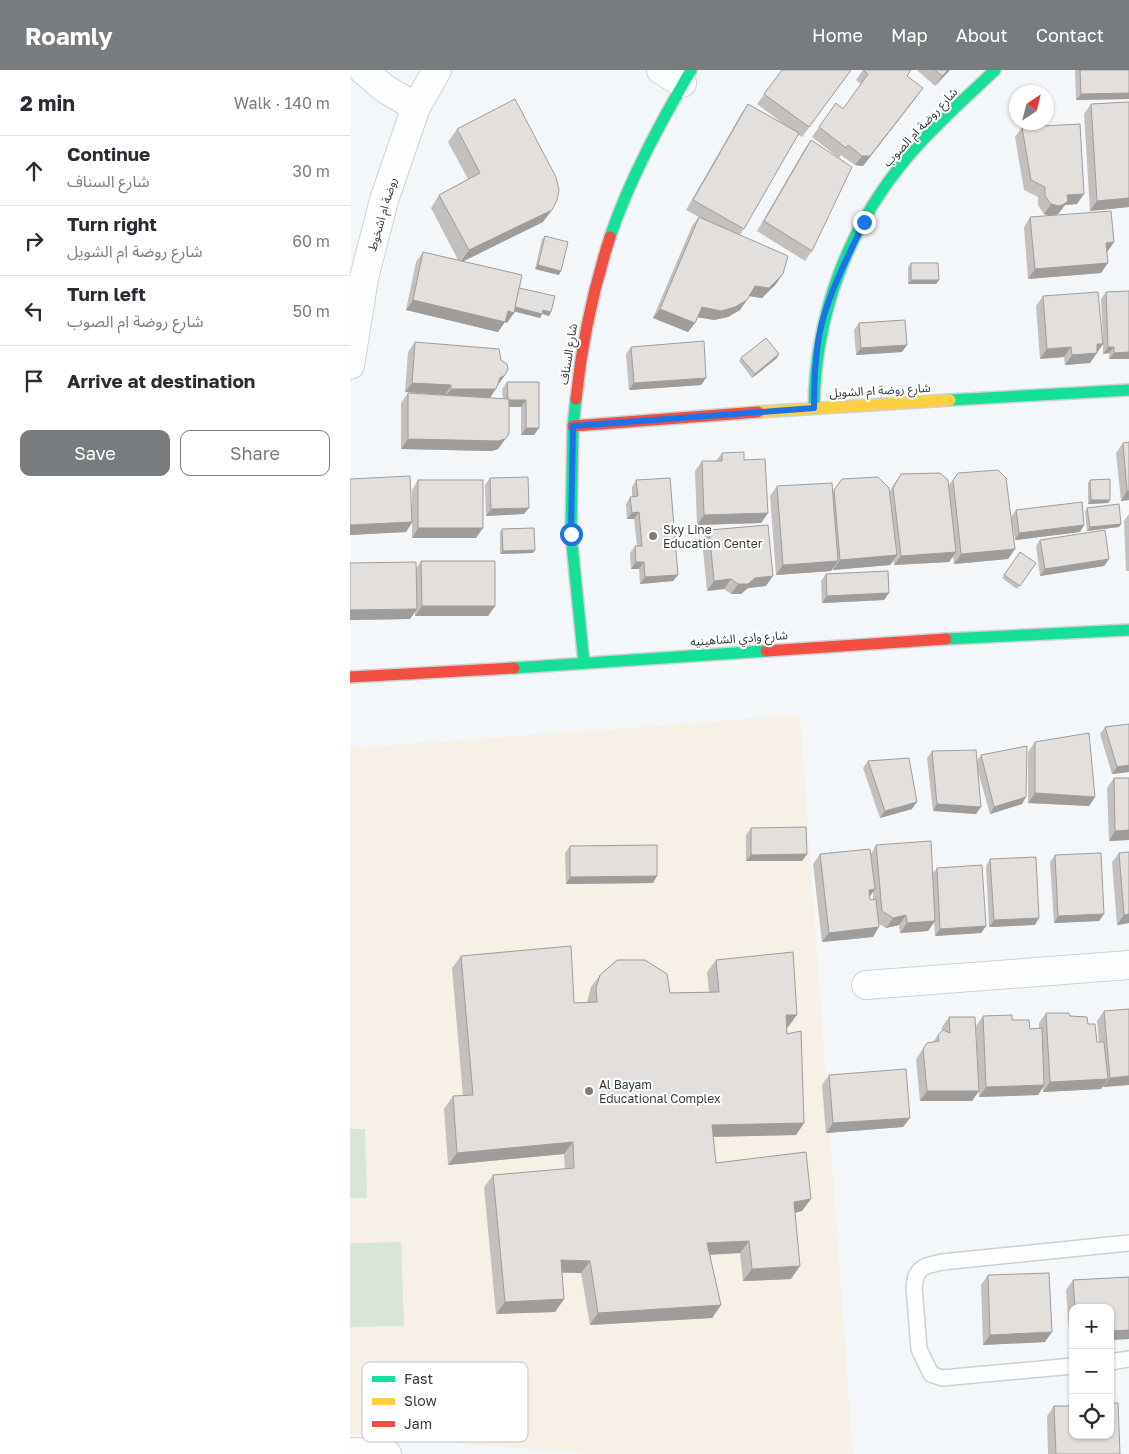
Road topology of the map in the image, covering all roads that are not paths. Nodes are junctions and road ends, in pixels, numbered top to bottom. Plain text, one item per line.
1 (363, 70) edge
2 (437, 70) edge
3 (995, 70) edge
4 (678, 74) edge
5 (416, 107) junction
6 (350, 365) edge
7 (1129, 390) edge
8 (814, 408) junction
9 (573, 426) junction
10 (1129, 630) edge
11 (584, 663) junction
12 (350, 677) edge
13 (1129, 965) edge
14 (866, 985) dead end
15 (1129, 1243) edge
16 (1129, 1360) edge
17 (1114, 1362) edge
18 (1069, 1366) edge
19 (350, 1452) edge
20 (387, 1454) edge

1 - 5 street
2 - 5 street, روضة ام اشخوط
3 - 8 street, شارع روضة ام الصوب
4 - 9 street, شارع السناف
5 - 6 street, روضة ام اشخوط
7 - 8 street, شارع روضة ام الشويل
8 - 9 street, شارع روضة ام الشويل
9 - 11 street, شارع السناف
10 - 11 street, شارع وادي الشاهينيه
11 - 12 street, شارع وادي الشاهينيه
13 - 14 street
15 - 18 lane
16 - 17 lane
19 - 20 street

